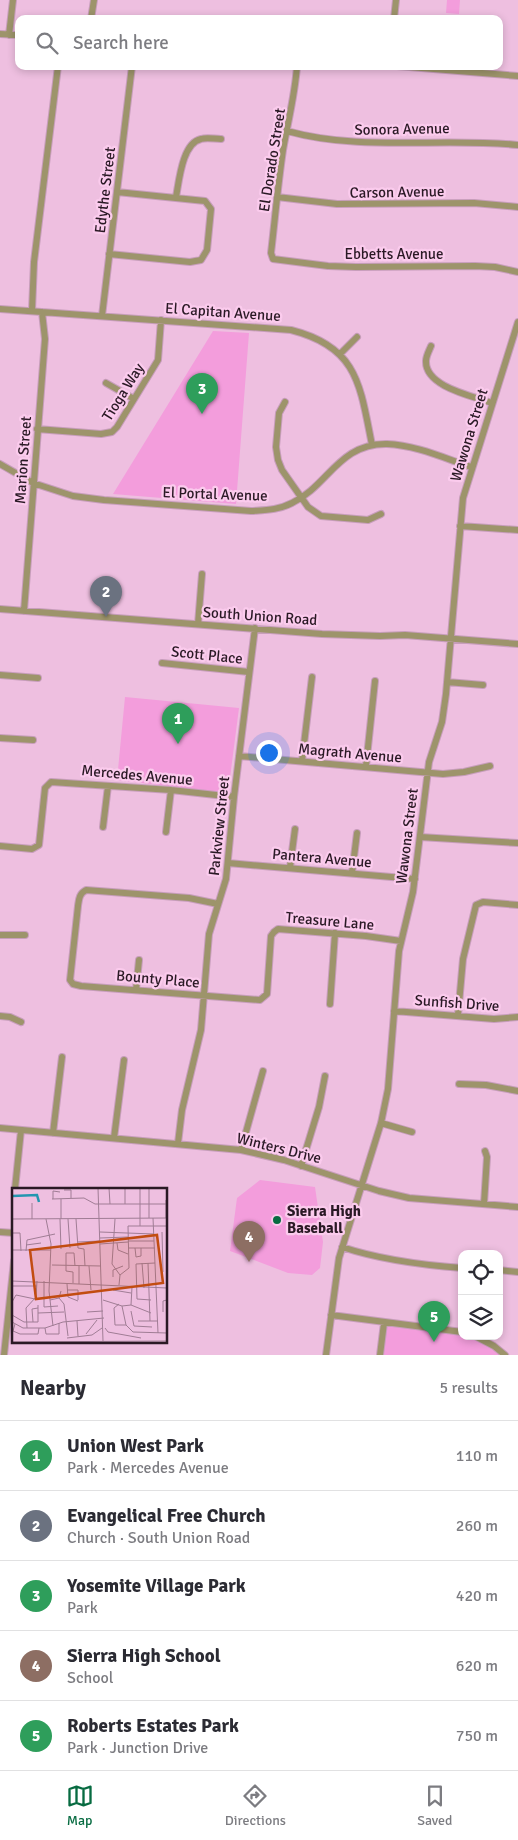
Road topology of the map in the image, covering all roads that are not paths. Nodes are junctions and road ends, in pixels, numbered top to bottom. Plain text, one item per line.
1 (13, 0) edge
2 (94, 0) edge
3 (396, 0) edge
4 (92, 15) edge
5 (394, 15) edge
6 (0, 34) edge
7 (9, 35) junction
8 (15, 35) edge
9 (58, 70) edge
10 (132, 70) edge
11 (298, 70) edge
12 (445, 70) edge
13 (518, 76) edge
14 (287, 131) junction
15 (221, 139) dead end
16 (518, 145) edge
17 (117, 192) junction
18 (176, 197) junction
19 (277, 197) junction
20 (518, 208) edge
21 (110, 254) junction
22 (272, 257) joint
23 (518, 272) edge
24 (0, 309) edge
25 (32, 311) junction
26 (42, 312) junction
27 (102, 316) junction
28 (161, 320) junction
29 (518, 322) edge
30 (517, 331) edge
31 (357, 337) dead end
32 (431, 346) dead end
33 (340, 354) junction
34 (106, 383) dead end
35 (134, 399) junction
36 (285, 402) dead end
37 (492, 402) junction
38 (37, 429) junction
39 (372, 445) junction
40 (0, 464) edge
41 (471, 467) junction
42 (33, 483) junction
43 (300, 498) junction
44 (381, 514) dead end
45 (460, 526) junction
46 (518, 530) edge
47 (202, 574) dead end
48 (0, 609) edge
49 (24, 611) junction
50 (198, 624) junction
51 (255, 628) junction
52 (451, 639) junction
53 (518, 644) edge
54 (162, 663) dead end
55 (249, 672) junction
56 (0, 675) edge
57 (312, 677) dead end
58 (38, 678) dead end
59 (375, 680) dead end
60 (448, 682) junction
61 (483, 685) dead end
62 (0, 738) edge
63 (33, 740) dead end
64 (239, 756) junction
65 (302, 761) junction
66 (366, 766) junction
67 (490, 766) dead end
68 (428, 773) junction
69 (108, 786) junction
70 (171, 790) junction
71 (234, 797) junction
72 (103, 827) dead end
73 (295, 829) dead end
74 (166, 832) dead end
75 (357, 833) dead end
76 (420, 837) junction
77 (518, 843) edge
78 (0, 846) edge
79 (228, 863) junction
80 (290, 867) junction
81 (352, 873) junction
82 (415, 879) junction
83 (218, 904) junction
84 (518, 905) edge
85 (336, 934) junction
86 (0, 935) edge
87 (25, 935) dead end
88 (401, 941) junction
89 (139, 960) dead end
90 (136, 990) junction
91 (204, 996) junction
92 (256, 1000) joint
93 (330, 1004) dead end
94 (394, 1011) junction
95 (458, 1015) junction
96 (0, 1016) edge
97 (518, 1017) edge
98 (21, 1022) dead end
99 (62, 1057) dead end
100 (124, 1060) dead end
101 (263, 1071) dead end
102 (325, 1076) dead end
103 (460, 1084) dead end
104 (518, 1091) edge
105 (381, 1123) junction
106 (0, 1128) edge
107 (21, 1130) junction
108 (412, 1132) dead end
109 (52, 1133) junction
110 (114, 1138) junction
111 (178, 1143) junction
112 (241, 1150) junction
113 (485, 1151) dead end
114 (301, 1166) junction
115 (362, 1185) junction
116 (15, 1188) edge
117 (484, 1204) junction
118 (518, 1207) edge
119 (342, 1247) junction
120 (458, 1268) edge
121 (503, 1270) edge
122 (518, 1272) edge
123 (12, 1280) edge
124 (331, 1315) junction
125 (384, 1323) junction
126 (458, 1332) edge
127 (482, 1340) edge
128 (4, 1355) edge
129 (326, 1355) edge
130 (380, 1355) edge
131 (505, 1355) edge

1 - 7 street
2 - 4 street
3 - 5 street
6 - 7 street
7 - 8 street
9 - 25 street
10 - 17 street, Edythe Street
11 - 14 street, El Dorado Street
12 - 13 street
14 - 16 street, Sonora Avenue
14 - 19 street, El Dorado Street
15 - 18 street
17 - 18 street
17 - 21 street, Edythe Street
18 - 21 street
19 - 20 street, Carson Avenue
19 - 22 street, El Dorado Street
21 - 27 street, Edythe Street
22 - 23 street, Ebbetts Avenue
24 - 25 street, El Capitan Avenue
25 - 26 street, El Capitan Avenue
26 - 27 street, El Capitan Avenue
26 - 38 street, Marion Street
27 - 28 street, El Capitan Avenue
28 - 33 street, El Capitan Avenue
28 - 35 street, Tioga Way
29 - 30 street, Wawona Street
30 - 37 street, Wawona Street
31 - 33 street
32 - 37 street
33 - 39 street, El Capitan Avenue
34 - 35 street
35 - 38 street, Tioga Way
36 - 43 street
37 - 41 street, Wawona Street
38 - 42 street, Marion Street
39 - 41 street, El Portal Avenue
39 - 43 street, El Portal Avenue
40 - 42 street, El Portal Avenue
41 - 45 street, Wawona Street
42 - 43 street, El Portal Avenue
42 - 49 street, Marion Street
43 - 44 street
45 - 46 street
45 - 52 street, Wawona Street
47 - 50 street
48 - 49 street, South Union Road
49 - 50 street, South Union Road
50 - 51 street, South Union Road
51 - 52 street, South Union Road
51 - 55 street, Parkview Street
52 - 53 street, South Union Road
52 - 60 street, Wawona Street
54 - 55 street, Scott Place
55 - 64 street, Parkview Street
56 - 58 street
57 - 65 street
59 - 66 street
60 - 61 street
60 - 68 street, Wawona Street
62 - 63 street
64 - 65 street, Magrath Avenue
64 - 71 street, Parkview Street
65 - 66 street, Magrath Avenue
66 - 68 street, Magrath Avenue
67 - 68 street, Magrath Avenue
68 - 76 street, Wawona Street
69 - 70 street, Mercedes Avenue
69 - 72 street
69 - 78 street, Mercedes Avenue
70 - 71 street, Mercedes Avenue
70 - 74 street
71 - 79 street, Parkview Street
73 - 80 street
75 - 81 street
76 - 77 street
76 - 82 street, Wawona Street
79 - 80 street, Pantera Avenue
79 - 83 street, Parkview Street
80 - 81 street, Pantera Avenue
81 - 82 street, Pantera Avenue
82 - 88 street, Wawona Street
83 - 90 street, Bounty Place
83 - 91 street, Parkview Street
84 - 95 street
85 - 88 street, Treasure Lane
85 - 92 street, Treasure Lane
85 - 93 street
86 - 87 street
88 - 94 street, Wawona Street
89 - 90 street
90 - 91 street, Bounty Place
91 - 92 street, Bounty Place
91 - 111 street, Parkview Street
94 - 95 street, Sunfish Drive
94 - 105 street, Wawona Street
95 - 97 street, Sunfish Drive
96 - 98 street
99 - 109 street
100 - 110 street
101 - 112 street
102 - 114 street
103 - 104 street
105 - 108 street
105 - 115 street, Wawona Street
106 - 107 street, Winters Drive
107 - 109 street, Winters Drive
107 - 116 street
109 - 110 street, Winters Drive
110 - 111 street, Winters Drive
111 - 112 street, Winters Drive
112 - 114 street, Winters Drive
113 - 117 street
114 - 115 street, Winters Drive
115 - 117 street, Winters Drive
115 - 119 street, Wawona Street
117 - 118 street, Winters Drive
119 - 120 street
119 - 124 street, Wawona Street
121 - 122 street
123 - 128 street
124 - 125 street
124 - 129 street, Wawona Street
125 - 126 street
125 - 130 street
127 - 131 street

